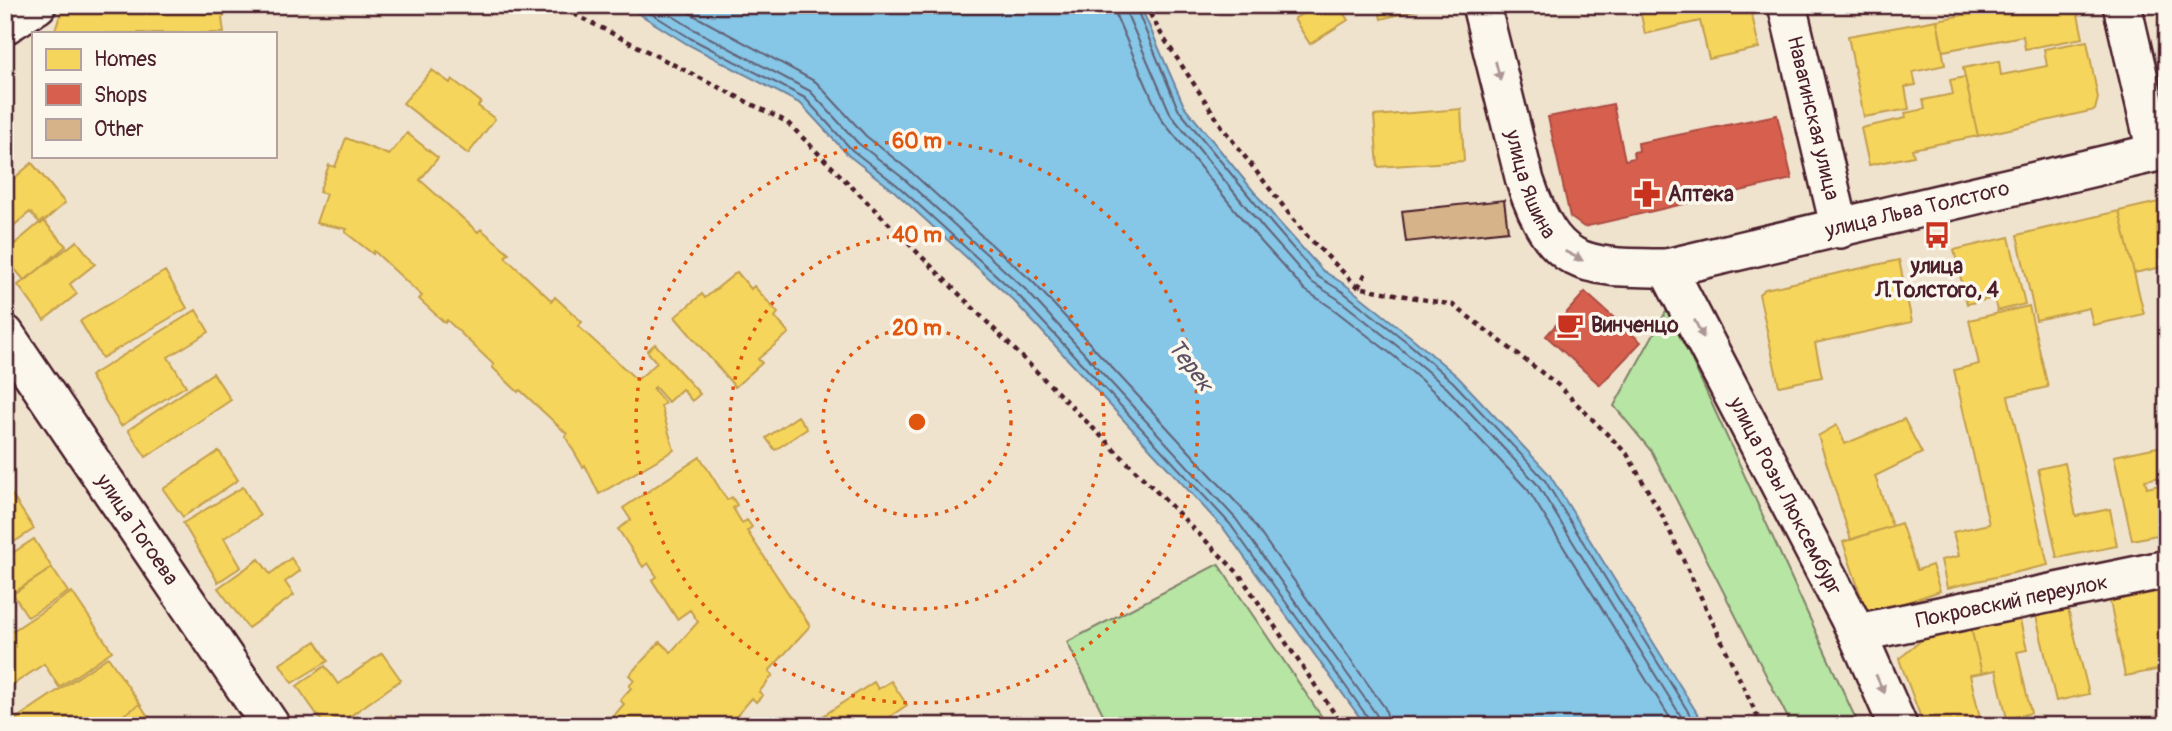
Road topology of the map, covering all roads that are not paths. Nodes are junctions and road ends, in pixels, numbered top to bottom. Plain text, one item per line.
1 (37, 5) edge
2 (1481, 5) edge
3 (1787, 5) edge
4 (2122, 5) edge
5 (5, 25) edge
6 (2161, 151) edge
7 (1840, 229) junction
8 (1667, 268) junction
9 (5, 334) edge
10 (2167, 569) edge
11 (1857, 633) junction
12 (271, 726) edge
13 (1898, 726) edge

1 - 5 street
2 -> 8 street, улица Яшина
3 - 7 street, Навагинская улица
4 - 6 street
6 - 7 street, улица Льва Толстого
7 - 8 street, улица Льва Толстого
8 -> 11 street, улица Розы Люксембург
9 - 12 street, улица Тогоева
10 - 11 street, Покровский переулок
11 -> 13 street, улица Розы Люксембург

